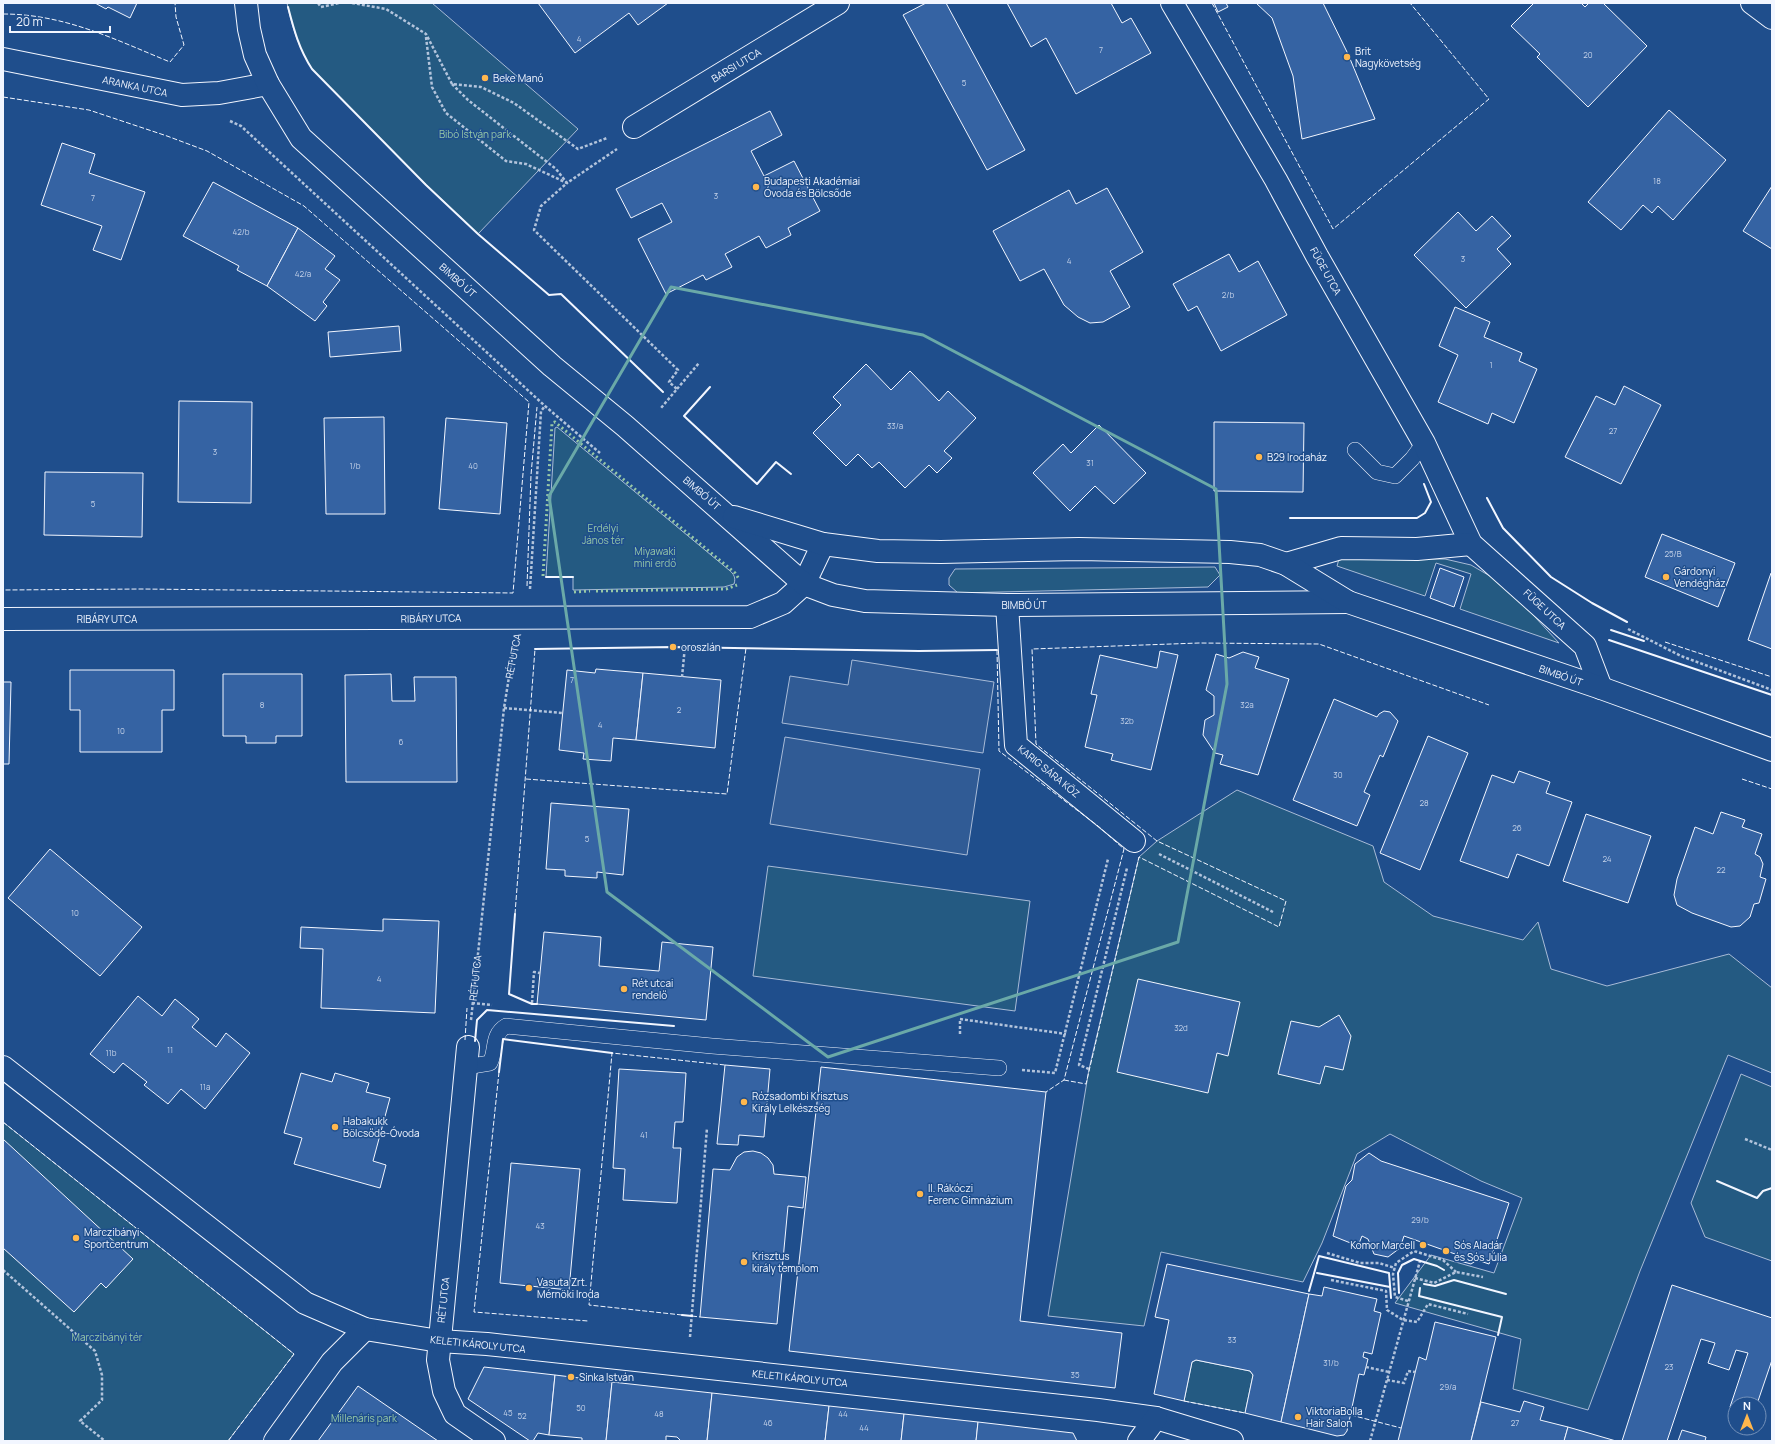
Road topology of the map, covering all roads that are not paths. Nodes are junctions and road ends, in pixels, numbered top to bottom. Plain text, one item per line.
1 (246, 3) edge
2 (838, 3) edge
3 (1172, 3) edge
4 (1752, 3) edge
5 (1772, 18) edge
6 (3, 59) edge
7 (268, 84) junction
8 (634, 127) road end
9 (1424, 443) junction
10 (1355, 450) dead end
11 (729, 516) junction
12 (823, 544) junction
13 (1471, 544) junction
14 (1286, 564) junction
15 (804, 584) junction
16 (1348, 602) junction
17 (1006, 605) junction
18 (3, 619) edge
19 (1601, 688) junction
20 (1772, 750) edge
21 (1134, 841) road end
22 (467, 1057) joint
23 (3, 1067) edge
24 (999, 1068) road end
25 (365, 1329) junction
26 (439, 1341) junction
27 (1156, 1418) junction
28 (274, 1441) edge
29 (494, 1441) edge
30 (1139, 1441) edge
31 (1232, 1441) edge

1 - 7 street, BIMBÓ ÚT
2 - 8 street, BARSI UTCA
3 - 9 street, FÜGE UTCA
4 - 5 street
6 - 7 street, ARANKA UTCA
7 - 11 street, BIMBÓ ÚT
9 - 10 lane
9 - 13 street, FÜGE UTCA
11 - 12 street, BIMBÓ ÚT
11 - 15 street, BIMBÓ ÚT
12 - 14 street, BIMBÓ ÚT
12 - 15 street, RIBÁRY UTCA
13 - 14 street
13 - 19 street, FÜGE UTCA
14 - 16 street, BIMBÓ ÚT
15 - 17 street, BIMBÓ ÚT
15 - 18 street, RIBÁRY UTCA
16 - 17 street, BIMBÓ ÚT
16 - 19 street, BIMBÓ ÚT
17 - 21 street, KARIG SÁRA KÖZ
19 - 20 street, BIMBÓ ÚT
22 - 24 lane
22 - 26 street, RÉT UTCA
23 - 25 street
25 - 26 street, KELETI KÁROLY UTCA
25 - 28 street
26 - 27 street, KELETI KÁROLY UTCA
26 - 29 street, RÉT UTCA
27 - 30 street
27 - 31 street, KELETI KÁROLY UTCA

